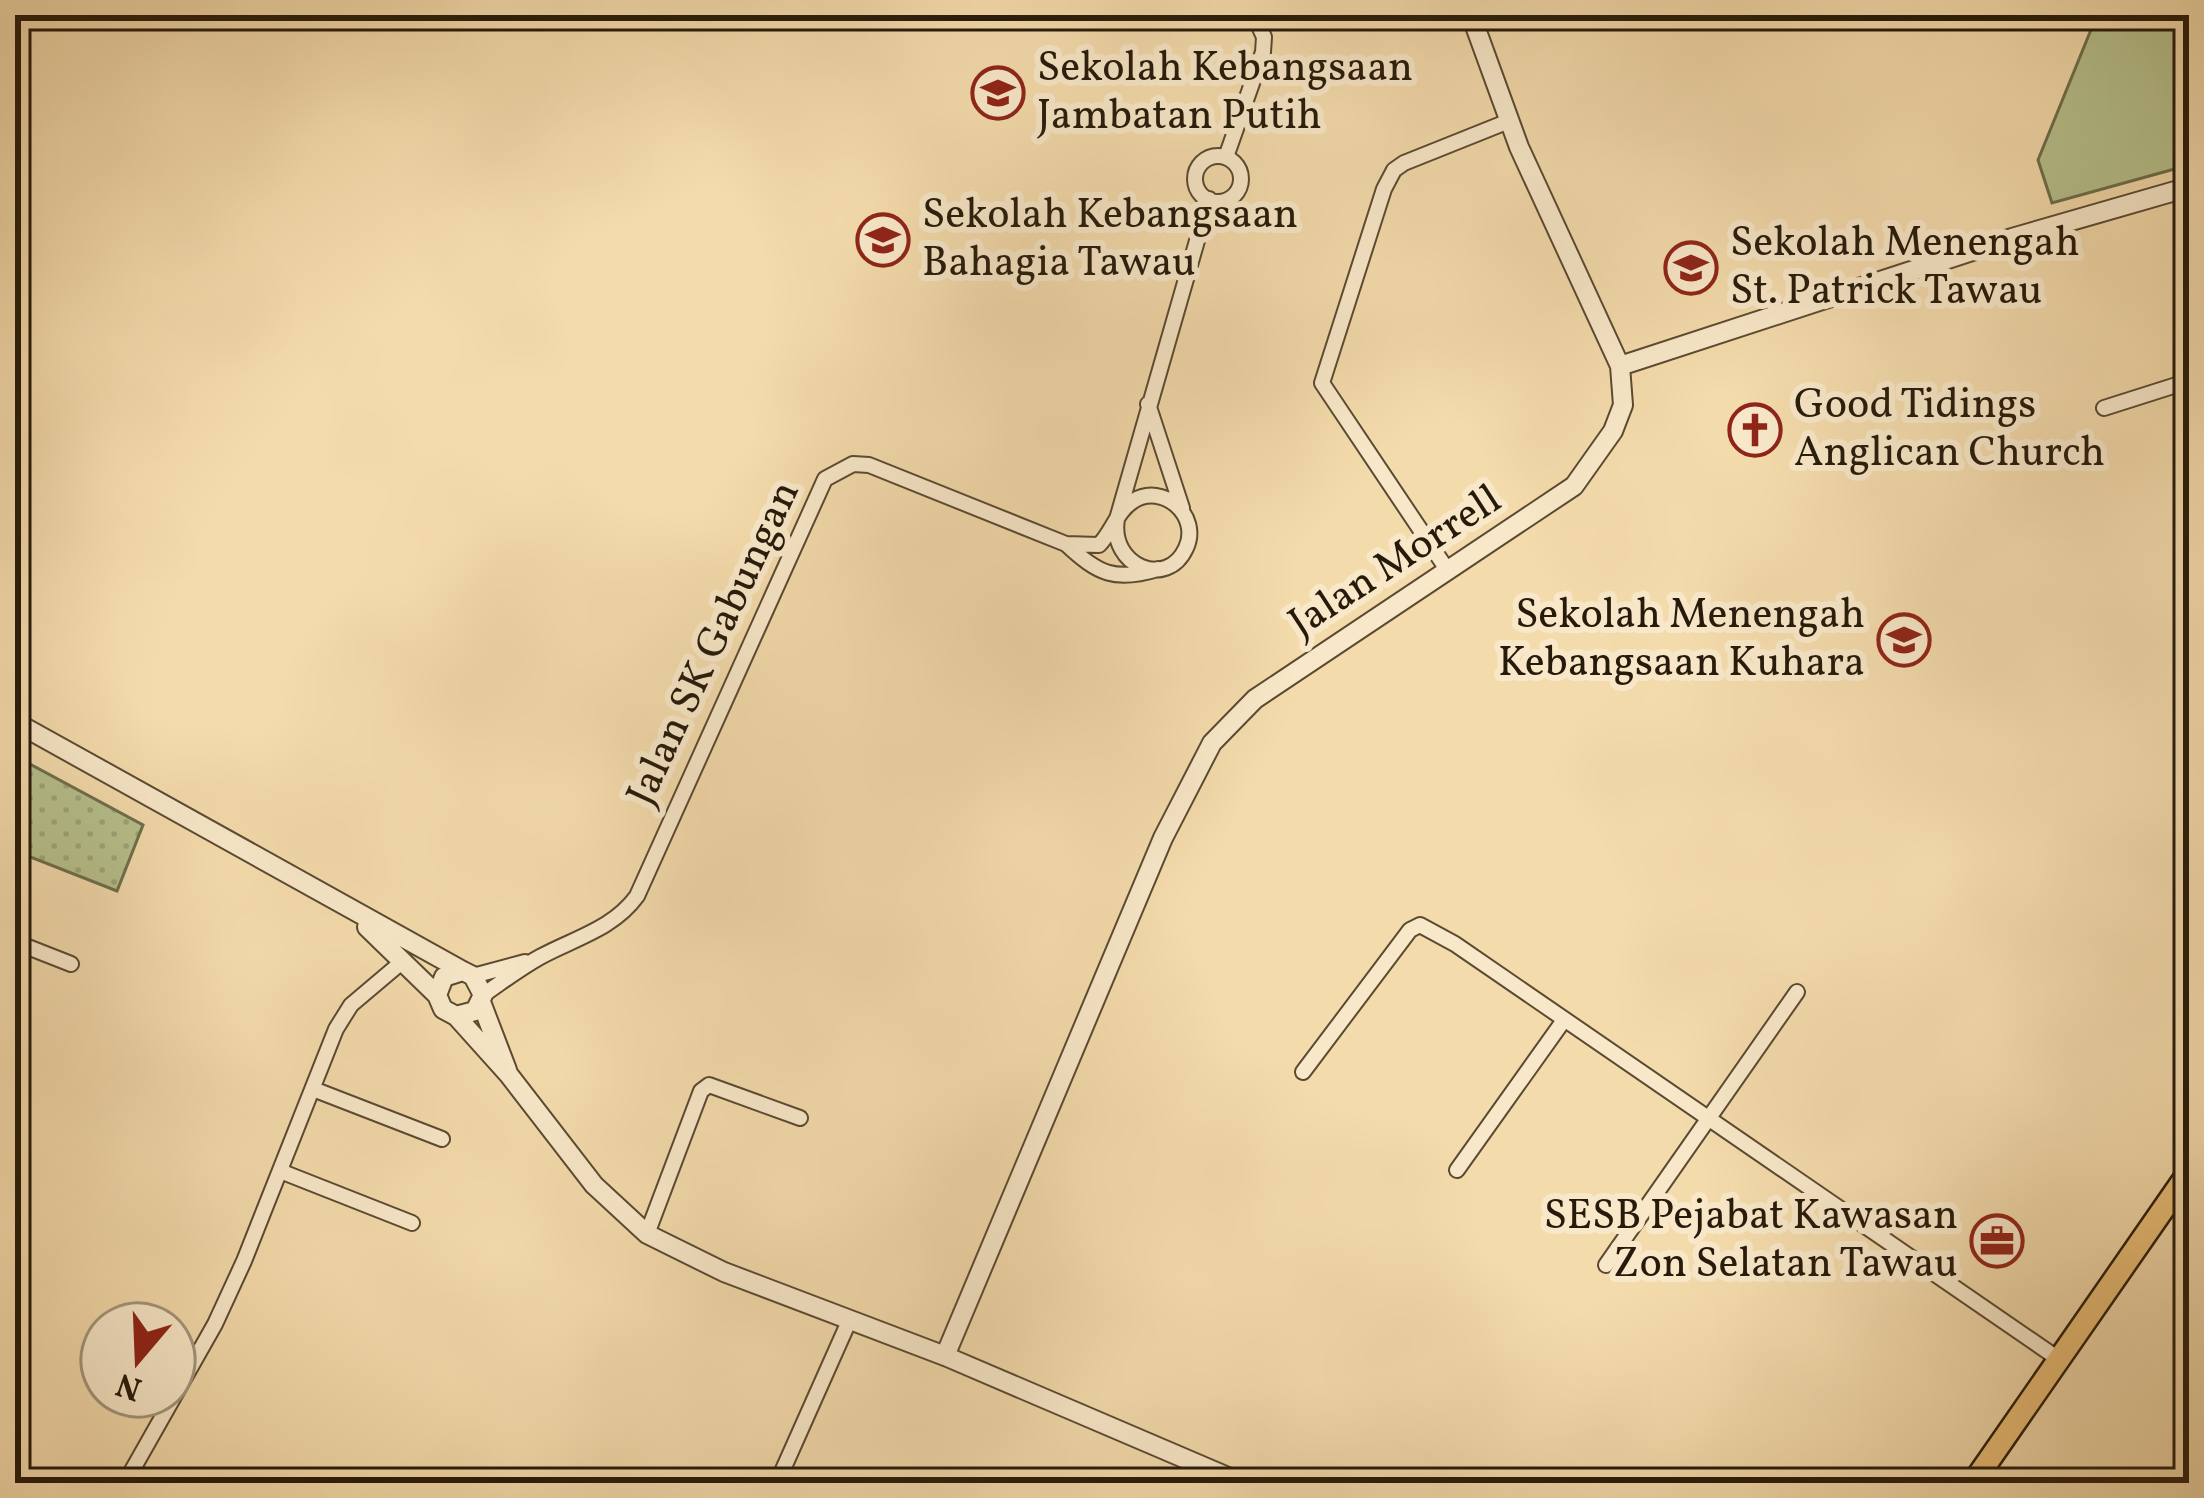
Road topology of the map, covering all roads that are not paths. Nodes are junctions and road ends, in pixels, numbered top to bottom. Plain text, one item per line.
1 (1254, 15) edge
2 (1472, 15) edge
3 (1509, 121) junction
4 (1226, 158) junction
5 (2189, 188) edge
6 (1209, 200) junction
7 (1620, 366) junction
8 (2189, 381) edge
9 (1148, 404) junction
10 (2104, 408) dead end
11 (1184, 513) junction
12 (1117, 519) junction
13 (1066, 544) junction
14 (1158, 568) junction
15 (1448, 571) junction
16 (15, 722) edge
17 (337, 899) junction
18 (15, 941) edge
19 (535, 959) junction
20 (403, 961) junction
21 (71, 964) dead end
22 (468, 974) junction
23 (1797, 992) dead end
24 (437, 995) junction
25 (482, 998) junction
26 (456, 1016) junction
27 (1564, 1020) junction
28 (1303, 1072) dead end
29 (509, 1075) junction
30 (313, 1089) junction
31 (800, 1118) dead end
32 (1708, 1118) junction
33 (442, 1139) dead end
34 (1457, 1170) dead end
35 (280, 1171) junction
36 (2189, 1172) edge
37 (412, 1223) dead end
38 (647, 1234) junction
39 (1606, 1264) dead end
40 (850, 1319) junction
41 (945, 1356) junction
42 (2060, 1360) junction
43 (125, 1483) edge
44 (390, 1483) edge
45 (429, 1483) edge
46 (777, 1483) edge
47 (1241, 1483) edge
48 (1973, 1483) edge

1 - 4 street
2 - 3 street
3 - 7 street
3 - 15 street
4 - 6 street
4 - 6 street
5 - 7 street
6 - 9 street
7 - 15 street, Jalan Morrell
8 - 10 street
9 - 11 street
9 - 12 street
11 - 12 street
11 - 14 street
12 - 13 street
12 - 14 street
13 - 14 street, Jalan SK Gabungan
13 - 19 street, Jalan SK Gabungan
15 - 41 street, Jalan Morrell
16 - 17 street
17 - 20 street
17 - 22 street
18 - 21 street
19 - 22 street, Jalan SK Gabungan
19 - 25 street, Jalan SK Gabungan
20 - 24 street
20 - 30 street
22 - 24 street
22 - 25 street
23 - 32 street
24 - 26 street
25 - 26 street
25 - 29 street
26 - 29 street
27 - 28 street
27 - 32 street
27 - 34 street
29 - 38 street
30 - 33 street
30 - 35 street
31 - 38 street
32 - 39 street
32 - 42 street
35 - 37 street
35 - 43 street
36 - 42 main road
38 - 40 street
40 - 41 street
40 - 46 street
41 - 47 street
42 - 48 main road
44 - 45 street

